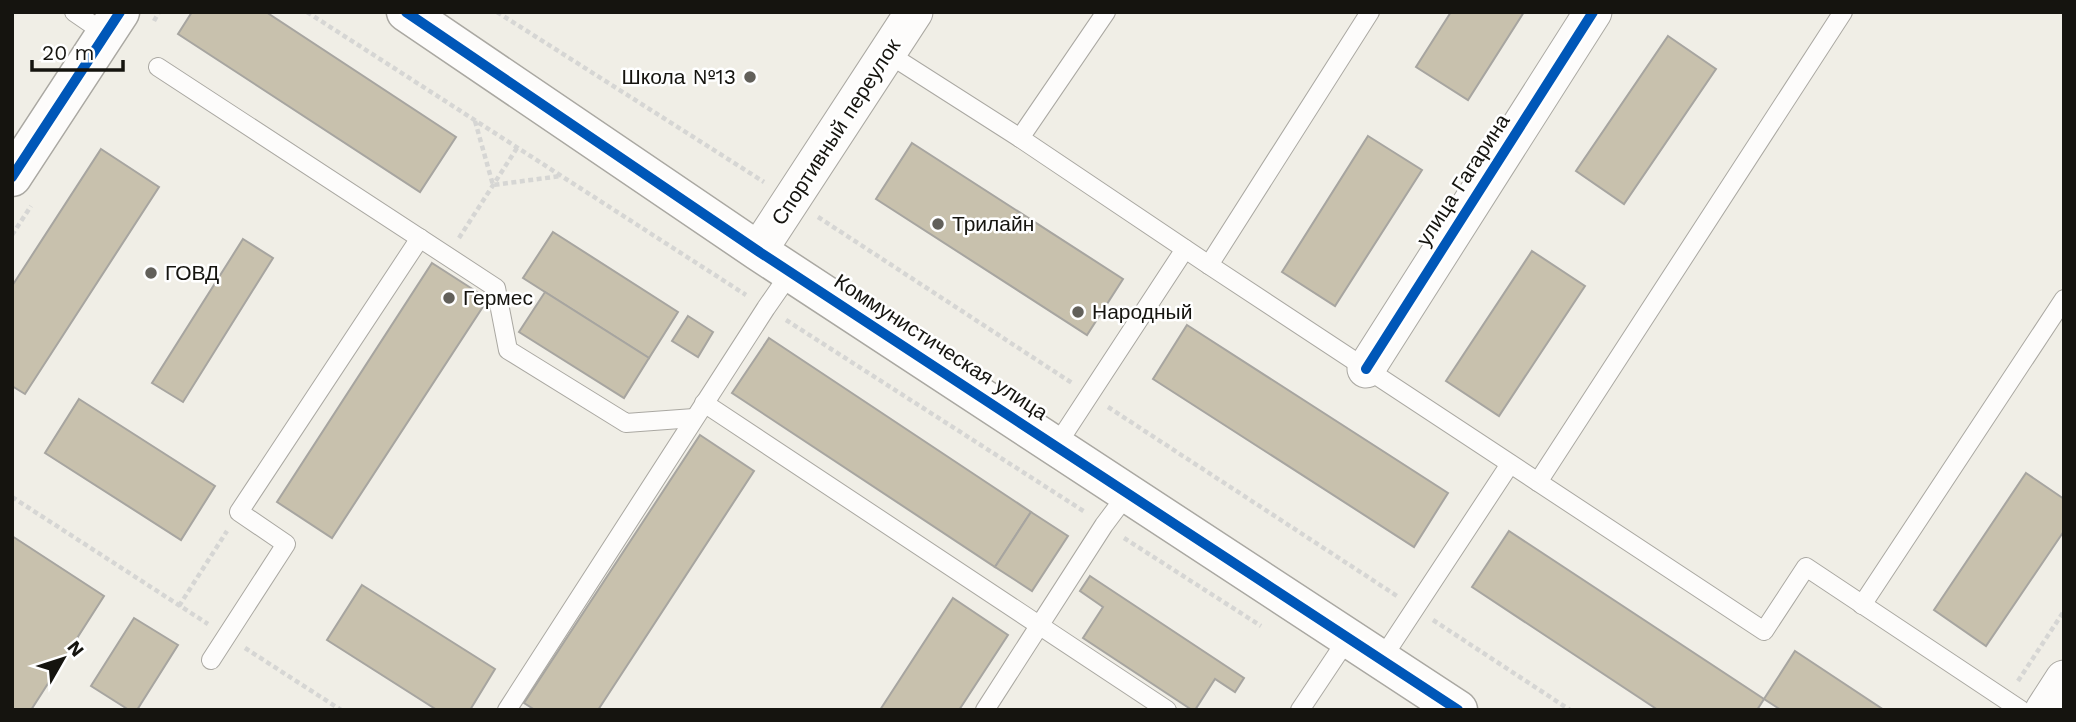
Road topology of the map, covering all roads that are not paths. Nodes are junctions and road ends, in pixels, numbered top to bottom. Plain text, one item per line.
1 (74, 12) edge
2 (406, 12) edge
3 (914, 12) edge
4 (1106, 12) edge
5 (1370, 12) edge
6 (1593, 12) edge
7 (1843, 12) edge
8 (113, 23) edge
9 (887, 53) junction
10 (158, 67) dead end
11 (1020, 138) junction
12 (12, 177) edge
13 (420, 238) junction
14 (1185, 249) junction
15 (758, 251) junction
16 (1209, 265) junction
17 (791, 272) junction
18 (2064, 299) edge
19 (1366, 369) junction
20 (704, 403) junction
21 (694, 418) junction
22 (1056, 446) junction
23 (1510, 464) junction
24 (1538, 482) junction
25 (1128, 493) junction
26 (1863, 605) junction
27 (1040, 625) junction
28 (1348, 638) junction
29 (211, 660) dead end
30 (1381, 660) junction
31 (2064, 679) edge
32 (2013, 705) edge
33 (507, 710) edge
34 (985, 710) edge
35 (1167, 710) edge
36 (1300, 710) edge
37 (1458, 710) edge
38 (2044, 710) edge

1 - 8 lane
2 - 15 street, Коммунистическая улица
3 - 9 street, Спортивный переулок
4 - 11 lane
5 - 16 lane
6 - 19 street, улица Гагарина
7 - 24 lane
8 - 12 street
9 - 11 lane
9 - 15 street, Спортивный переулок
10 - 13 lane
11 - 14 lane
13 - 21 lane
13 - 29 lane
14 - 16 lane
14 - 22 lane
15 - 17 street, Коммунистическая улица
16 - 19 lane
17 - 20 lane
17 - 22 street, Коммунистическая улица
18 - 26 lane
19 - 23 lane
20 - 21 lane
20 - 27 lane
21 - 33 lane
22 - 25 street, Коммунистическая улица
23 - 24 lane
23 - 30 lane
24 - 26 lane
25 - 27 lane
25 - 28 street, Коммунистическая улица
26 - 32 lane
27 - 34 lane
27 - 35 lane
28 - 30 street, Коммунистическая улица
28 - 36 lane
30 - 37 street, Коммунистическая улица
31 - 38 street

